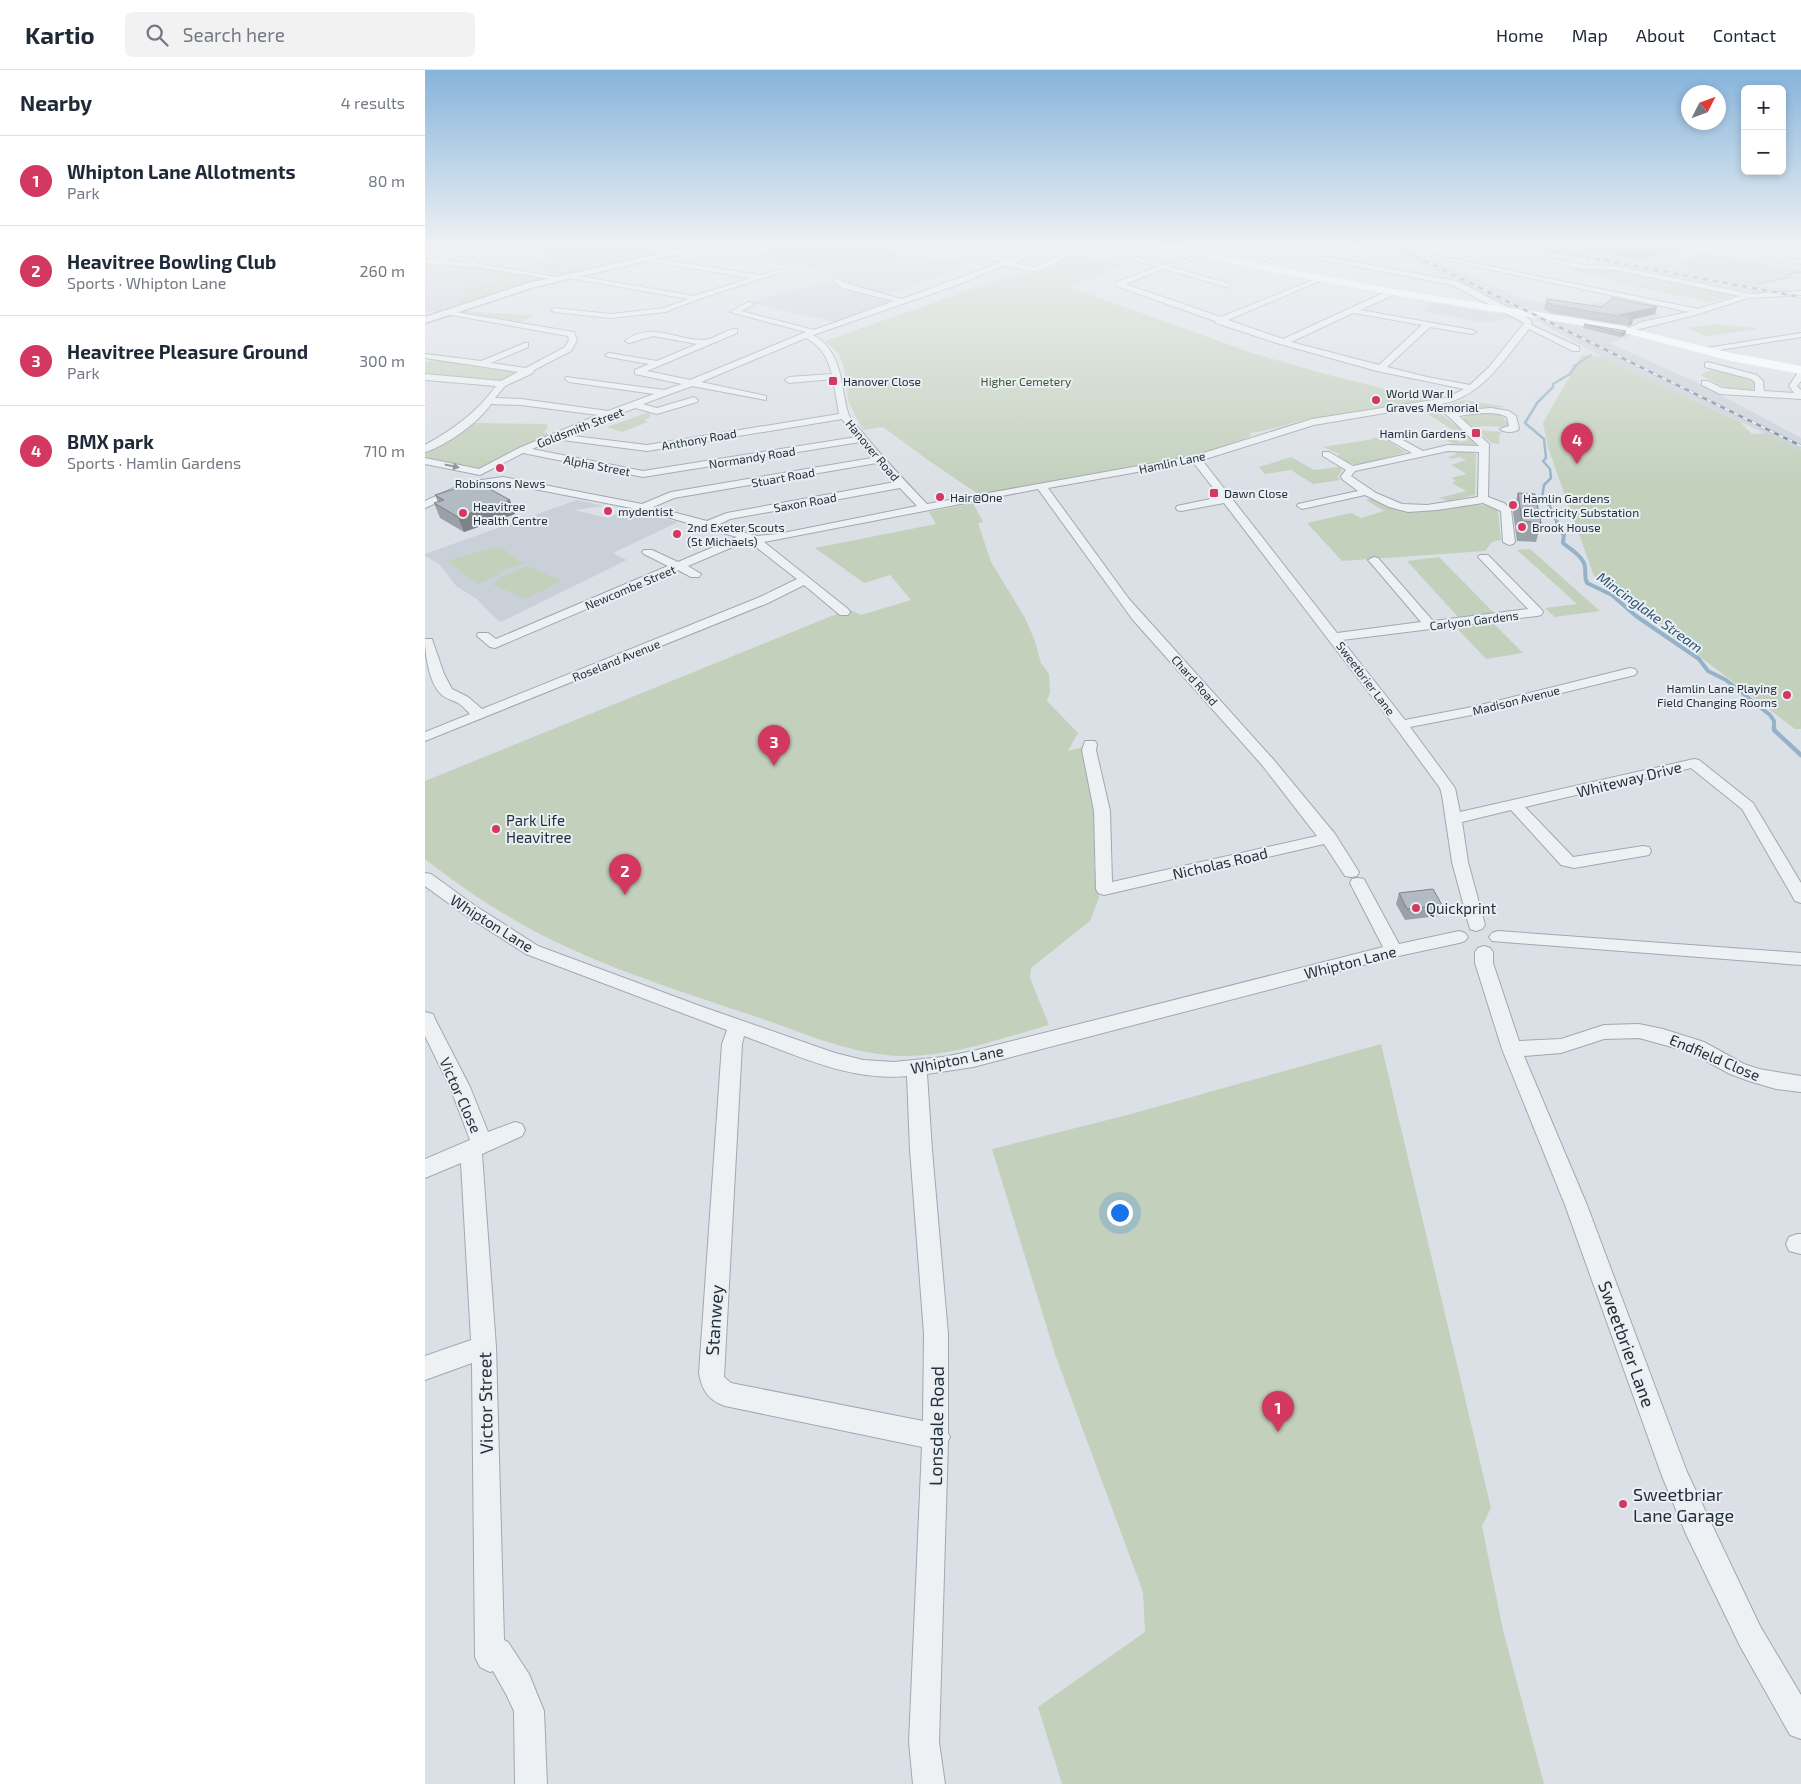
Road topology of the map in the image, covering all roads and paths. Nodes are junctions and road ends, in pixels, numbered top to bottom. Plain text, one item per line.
1 (526, 325) edge
2 (557, 325) edge
3 (781, 325) edge
4 (833, 325) edge
5 (1234, 325) edge
6 (1322, 325) edge
7 (1427, 325) joint
8 (1600, 325) edge
9 (1641, 325) edge
10 (1527, 326) joint
11 (548, 329) junction
12 (1631, 330) junction
13 (734, 331) dead end
14 (1472, 332) dead end
15 (810, 333) junction
16 (1801, 335) edge
17 (629, 341) dead end
18 (1283, 342) junction
19 (706, 343) junction
20 (525, 345) dead end
21 (1576, 349) dead end
22 (1707, 350) junction
23 (609, 355) dead end
24 (425, 356) edge
25 (436, 357) junction
26 (425, 361) edge
27 (655, 363) junction
28 (482, 364) junction
29 (1708, 365) dead end
30 (1380, 369) junction
31 (1801, 370) edge
32 (530, 371) junction
33 (1801, 374) edge
34 (837, 376) junction
35 (425, 377) edge
36 (569, 379) dead end
37 (789, 380) dead end
38 (691, 383) junction
39 (1705, 383) dead end
40 (503, 384) junction
41 (1473, 388) junction
42 (1760, 393) junction
43 (665, 394) junction
44 (1800, 394) edge
45 (491, 398) junction
46 (763, 398) dead end
47 (694, 400) dead end
48 (1434, 403) junction
49 (635, 406) junction
50 (1451, 414) junction
51 (612, 415) junction
52 (844, 416) junction
53 (1505, 429) dead end
54 (1385, 434) dead end
55 (553, 436) junction
56 (861, 439) junction
57 (425, 449) edge
58 (1484, 449) junction
59 (522, 450) junction
60 (1326, 454) dead end
61 (1422, 454) junction
62 (1197, 459) junction
63 (879, 460) junction
64 (425, 461) edge
65 (675, 469) junction
66 (1352, 469) junction
67 (643, 474) joint
68 (482, 477) junction
69 (902, 484) junction
70 (1041, 486) junction
71 (1366, 492) junction
72 (686, 494) junction
73 (1229, 499) junction
74 (1483, 499) junction
75 (425, 505) edge
76 (1301, 506) dead end
77 (643, 508) junction
78 (925, 508) junction
79 (1181, 508) dead end
80 (710, 524) junction
81 (753, 538) junction
82 (1509, 542) dead end
83 (648, 552) dead end
84 (1484, 557) dead end
85 (1374, 560) dead end
86 (679, 566) junction
87 (695, 574) dead end
88 (805, 580) junction
89 (844, 612) dead end
90 (1430, 625) junction
91 (483, 636) dead end
92 (1334, 637) junction
93 (427, 648) edge
94 (1631, 672) dead end
95 (480, 715) junction
96 (1401, 725) junction
97 (425, 737) edge
98 (1091, 744) dead end
99 (1516, 806) junction
100 (1453, 819) junction
101 (1329, 838) junction
102 (1643, 852) dead end
103 (425, 878) edge
104 (1801, 897) edge
105 (1476, 924) junction
106 (1459, 938) junction
107 (1491, 945) junction
108 (1394, 951) junction
109 (1801, 959) edge
110 (426, 1019) dead end
111 (738, 1027) junction
112 (1512, 1048) junction
113 (917, 1068) junction
114 (1801, 1084) edge
115 (515, 1130) dead end
116 (477, 1146) junction
117 (425, 1169) edge
118 (484, 1346) junction
119 (425, 1368) edge
120 (937, 1437) junction
121 (1801, 1724) edge
122 (531, 1784) edge
123 (929, 1784) edge

1 - 11 street
2 - 11 street
3 - 15 street
4 - 15 street, Goldsmith Street
5 - 18 street
6 - 18 street
7 - 14 street
7 - 30 street
8 - 12 main road
9 - 12 street
10 - 21 street
10 - 41 street, Hamlin Lane
11 - 32 street
12 - 22 main road
13 - 19 street
15 - 34 street, Hanover Road
15 - 38 street, Goldsmith Street
16 - 22 street
17 - 19 street
18 - 30 street
19 - 27 street
20 - 28 street
22 - 31 main road
23 - 27 street
24 - 25 street
25 - 26 street
25 - 28 street
27 - 38 street
28 - 32 street
29 - 42 street
30 - 41 street
32 - 40 street
33 - 44 street
34 - 37 street
34 - 52 street, Hanover Road
35 - 40 street
36 - 43 street
38 - 43 street, Goldsmith Street
38 - 46 street
39 - 42 street
40 - 45 street
41 - 48 street, Hamlin Lane
42 - 44 street
43 - 49 street, Goldsmith Street
45 - 51 street
45 - 57 street
47 - 49 street
48 - 50 street
48 - 62 street, Hamlin Lane
49 - 51 street, Goldsmith Street
50 - 53 street
50 - 58 street
51 - 55 street, Goldsmith Street
52 - 55 street, Anthony Road
52 - 56 street, Hanover Road
54 - 61 street
55 - 59 street, Goldsmith Street
56 - 63 street, Hanover Road
56 - 65 street, Normandy Road
58 - 61 street
58 - 74 street
59 - 67 street, Alpha Street
59 - 68 street, Goldsmith Street
60 - 66 street
61 - 66 street
62 - 70 street, Hamlin Lane
62 - 73 street, Sweetbrier Lane
63 - 69 street, Hanover Road
63 - 72 street, Stuart Road
64 -> 68 street
65 - 67 street, Normandy Road
65 - 72 street
66 - 71 street
68 - 75 street
68 - 77 street
69 - 78 street, Hanover Road
69 - 80 street, Saxon Road
70 - 78 street, Hamlin Lane
70 - 101 street, Chard Road
71 - 74 street
71 - 76 street
72 - 77 street, Stuart Road
73 - 79 street
73 - 92 street, Sweetbrier Lane
74 - 82 street
77 - 80 street
78 - 81 street, Hamlin Lane
80 - 81 street
81 - 86 street, Newcombe Street
81 - 88 street
83 - 86 street
84 - 90 street, Carlyon Gardens
85 - 90 street
86 - 87 street
86 - 91 street, Newcombe Street
88 - 89 street
88 - 95 street, Roseland Avenue
90 - 92 street, Carlyon Gardens
92 - 96 street, Sweetbrier Lane
93 - 95 street
94 - 96 street, Madison Avenue
95 - 97 street, Roseland Avenue
96 - 100 street, Sweetbrier Lane
98 - 101 street, Nicholas Road
99 - 100 street, Whiteway Drive
99 - 102 street
99 - 104 street, Whiteway Drive
100 - 105 street, Sweetbrier Lane
101 - 108 street, Chard Road
103 - 111 street, Whipton Lane
105 - 106 street
105 - 107 street
106 - 107 street
106 - 108 street, Whipton Lane
107 - 109 street
107 - 112 street, Sweetbrier Lane
108 - 113 street, Whipton Lane
110 - 116 street, Victor Close
111 - 113 street, Whipton Lane
111 - 120 street, Stanwey
112 - 114 street, Endfield Close
112 - 121 street, Sweetbrier Lane
113 - 120 street, Lonsdale Road
115 - 116 street
116 - 117 street
116 - 118 street, Victor Street
118 - 119 street
118 - 122 street, Victor Street
120 - 123 street, Lonsdale Road

